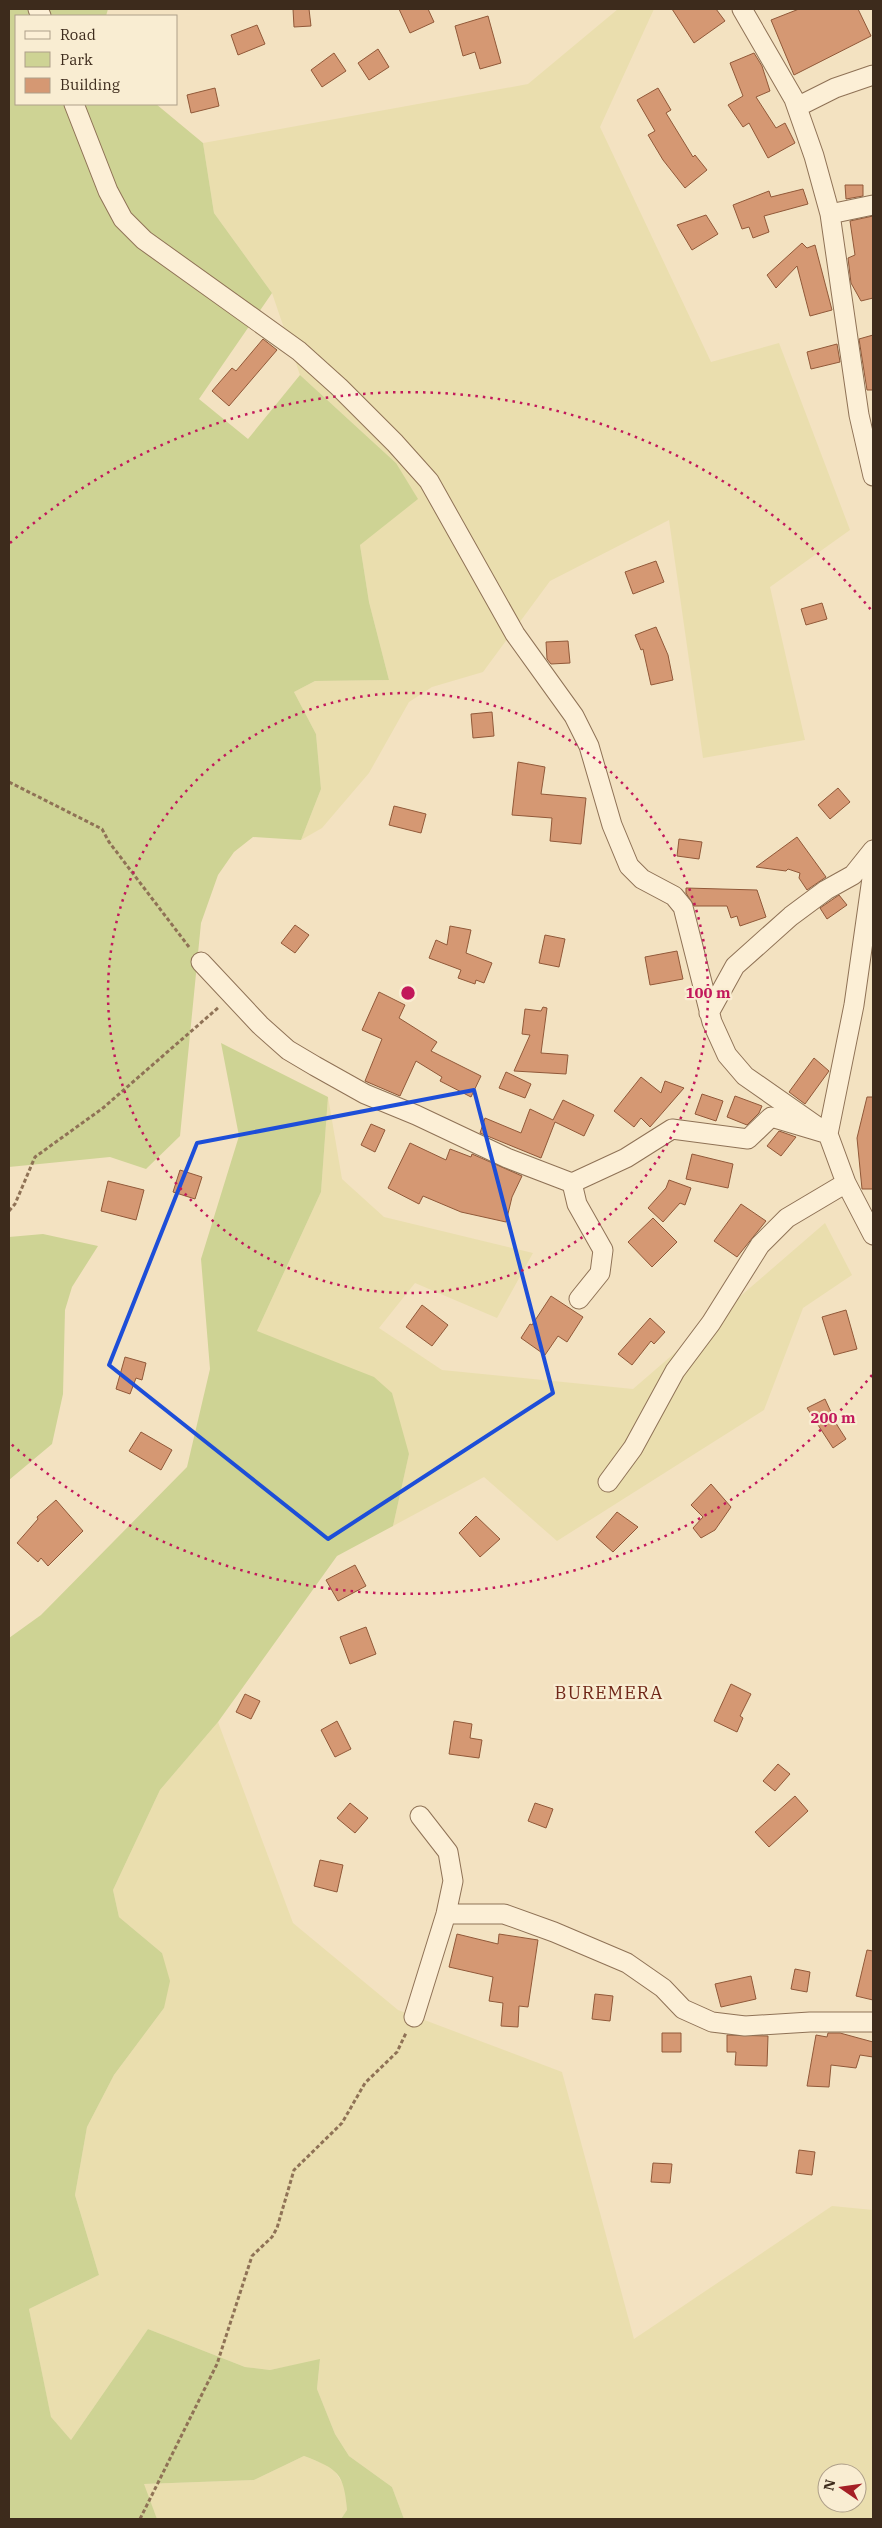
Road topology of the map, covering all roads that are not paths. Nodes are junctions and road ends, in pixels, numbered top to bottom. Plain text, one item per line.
1 (742, 9) edge
2 (873, 75) edge
3 (74, 105) edge
4 (797, 107) junction
5 (873, 205) edge
6 (830, 214) junction
7 (873, 476) edge
8 (873, 850) edge
9 (873, 871) edge
10 (201, 962) road end
11 (709, 1013) junction
12 (828, 1134) junction
13 (572, 1183) junction
14 (846, 1183) junction
15 (873, 1235) edge
16 (579, 1299) dead end
17 (608, 1482) dead end
18 (420, 1816) dead end
19 (446, 1914) junction
20 (414, 2016) road end
21 (873, 2022) edge

1 - 4 street
2 - 4 street
3 - 11 street
4 - 6 street
5 - 6 street
6 - 7 street
8 - 11 street
9 - 12 street
10 - 13 street
11 - 12 street
12 - 13 street
12 - 14 street
13 - 16 street
14 - 15 street
14 - 17 street
18 - 19 street
19 - 20 street
19 - 21 street

